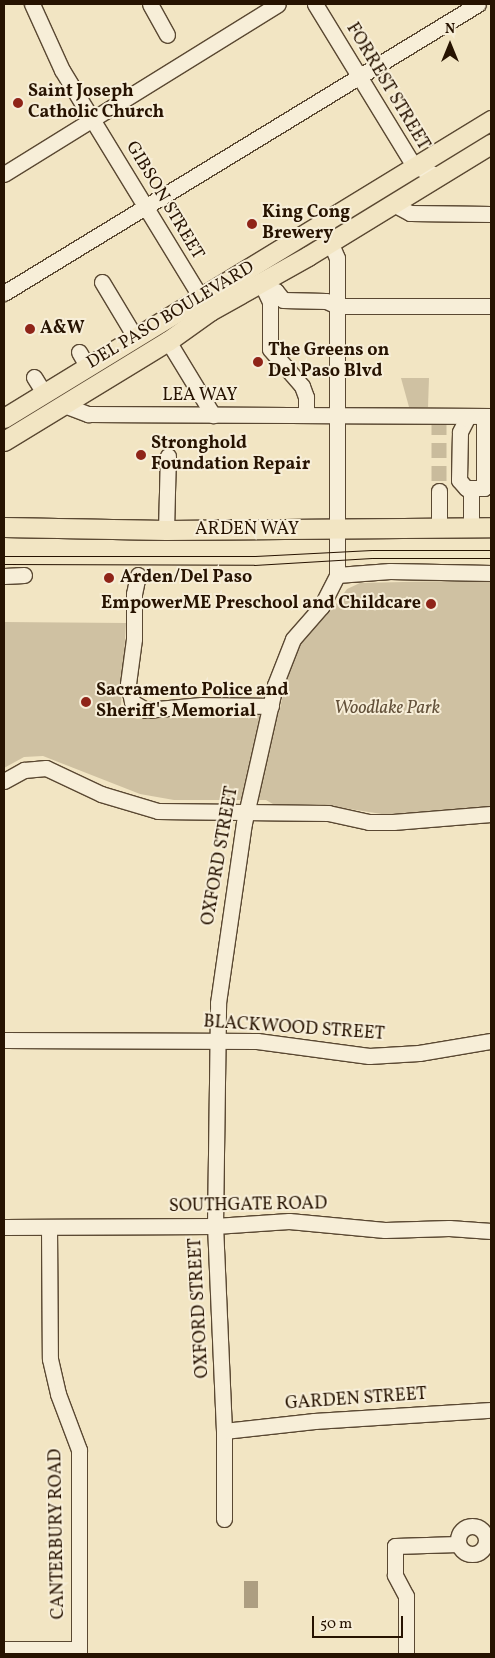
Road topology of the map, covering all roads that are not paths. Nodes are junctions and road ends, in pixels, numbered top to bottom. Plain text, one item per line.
1 (32, 4) edge
2 (150, 4) edge
3 (278, 4) edge
4 (315, 4) edge
5 (478, 4) edge
6 (167, 35) dead end
7 (358, 75) junction
8 (92, 120) junction
9 (491, 120) edge
10 (491, 144) edge
11 (414, 166) junction
12 (4, 174) edge
13 (439, 176) junction
14 (393, 204) junction
15 (146, 206) junction
16 (491, 214) edge
17 (322, 223) junction
18 (330, 242) junction
19 (102, 282) dead end
20 (262, 285) junction
21 (4, 293) edge
22 (205, 304) junction
23 (337, 306) junction
24 (491, 306) edge
25 (135, 337) junction
26 (168, 341) junction
27 (34, 377) dead end
28 (44, 393) junction
29 (64, 405) junction
30 (6, 411) edge
31 (213, 415) junction
32 (306, 415) junction
33 (337, 415) junction
34 (468, 416) junction
35 (487, 416) edge
36 (22, 430) junction
37 (4, 441) edge
38 (168, 456) dead end
39 (471, 488) junction
40 (439, 491) tunnel mouth
41 (4, 527) edge
42 (471, 527) junction
43 (491, 527) edge
44 (439, 528) junction
45 (166, 530) junction
46 (339, 530) junction
47 (491, 573) edge
48 (24, 575) dead end
49 (337, 575) junction
50 (4, 576) edge
51 (138, 576) dead end
52 (271, 706) junction
53 (4, 781) edge
54 (246, 812) junction
55 (491, 814) edge
56 (4, 1040) edge
57 (216, 1040) junction
58 (491, 1041) edge
59 (215, 1226) junction
60 (4, 1227) edge
61 (49, 1227) junction
62 (491, 1231) edge
63 (491, 1410) edge
64 (224, 1431) junction
65 (224, 1519) dead end
66 (458, 1544) dead end
67 (5, 1650) edge
68 (79, 1652) edge
69 (406, 1654) edge

1 - 8 street, GIBSON STREET
2 - 6 street
3 - 8 street
4 - 7 street, FORREST STREET
5 - 7 street
7 - 11 street, FORREST STREET
7 - 15 street
8 - 12 street
8 - 15 street, GIBSON STREET
9 - 11 main road, DEL PASO BOULEVARD
10 - 13 main road, DEL PASO BOULEVARD
11 - 13 street, FORREST STREET
11 - 17 main road, DEL PASO BOULEVARD
13 - 14 main road, DEL PASO BOULEVARD
14 - 16 street
14 - 18 main road, DEL PASO BOULEVARD
15 - 21 street
15 - 22 street, GIBSON STREET
17 - 18 street, OXFORD STREET
17 - 22 main road, DEL PASO BOULEVARD
18 - 20 main road, DEL PASO BOULEVARD
18 - 23 street, OXFORD STREET
19 - 25 street
20 - 22 main road, DEL PASO BOULEVARD
20 - 23 street
20 - 32 street
22 - 25 main road, DEL PASO BOULEVARD
22 - 26 main road, DEL PASO BOULEVARD
23 - 24 street
23 - 33 street, OXFORD STREET
25 - 28 main road, DEL PASO BOULEVARD
26 - 29 main road, DEL PASO BOULEVARD
26 - 31 street
27 - 28 street
28 - 30 main road, DEL PASO BOULEVARD
29 - 31 street, LEA WAY
29 - 36 main road, DEL PASO BOULEVARD
30 - 36 street
31 - 32 street, LEA WAY
32 - 33 street, LEA WAY
33 - 34 street, LEA WAY
33 - 46 street, OXFORD STREET
34 - 35 street, LEA WAY
34 - 39 street
35 - 39 street
36 - 37 main road, DEL PASO BOULEVARD
38 - 45 street
39 - 42 street
40 - 44 street
41 - 45 main road, ARDEN WAY
42 - 43 main road, ARDEN WAY
42 - 44 main road, ARDEN WAY
44 - 46 main road, ARDEN WAY
45 - 46 main road, ARDEN WAY
46 - 49 street, OXFORD STREET
47 - 49 street
48 - 50 street
49 - 52 street, OXFORD STREET
51 - 52 street
52 - 54 street, OXFORD STREET
53 - 54 street
54 - 55 street
54 - 57 street, OXFORD STREET
56 - 57 street, BLACKWOOD STREET
57 - 58 street, BLACKWOOD STREET
57 - 59 street, OXFORD STREET
59 - 61 street, SOUTHGATE ROAD
59 - 62 street, SOUTHGATE ROAD
59 - 64 street, OXFORD STREET
60 - 61 street, SOUTHGATE ROAD
61 - 68 street, CANTERBURY ROAD
63 - 64 street, GARDEN STREET
64 - 65 street, OXFORD STREET
66 - 69 street
67 - 68 street, CANTERBURY ROAD

